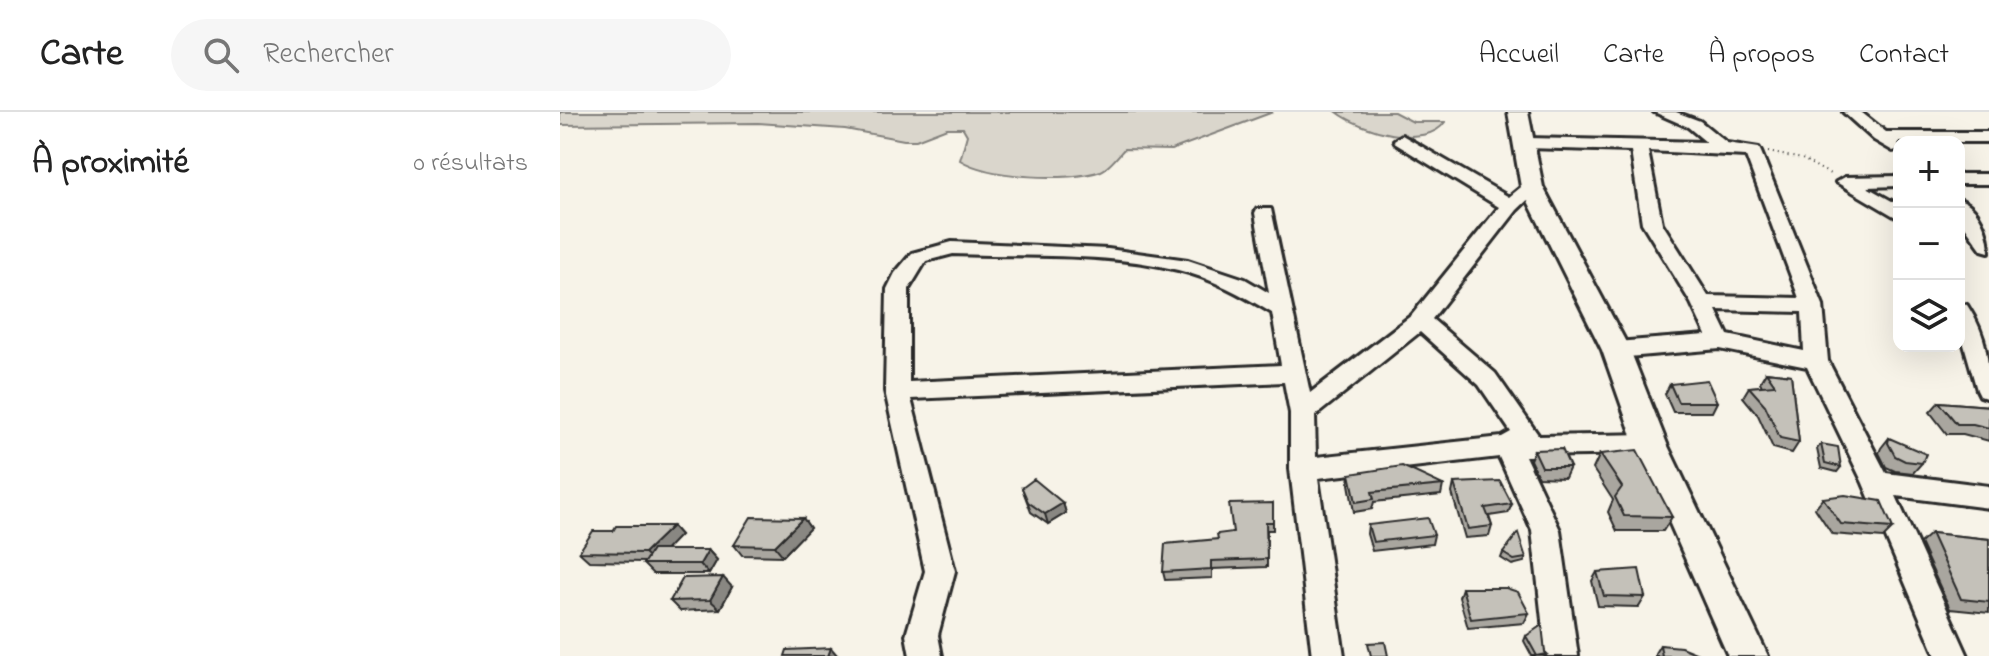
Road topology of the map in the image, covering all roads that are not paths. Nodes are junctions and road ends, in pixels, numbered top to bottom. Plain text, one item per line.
1 (1518, 112) edge
2 (1662, 112) edge
3 (1851, 112) edge
4 (1880, 137) junction
5 (1989, 137) edge
6 (1402, 140) dead end
7 (1527, 143) junction
8 (1893, 146) edge
9 (1639, 147) junction
10 (1723, 148) junction
11 (1965, 179) edge
12 (1989, 179) edge
13 (1893, 181) edge
14 (1532, 187) junction
15 (1510, 206) junction
16 (1961, 208) edge
17 (1893, 210) edge
18 (1264, 213) dead end
19 (1989, 246) edge
20 (1702, 303) junction
21 (1812, 305) junction
22 (1283, 310) junction
23 (1420, 320) junction
24 (1973, 322) edge
25 (1720, 341) junction
26 (1616, 350) junction
27 (1816, 361) junction
28 (1294, 373) junction
29 (1989, 390) edge
30 (897, 391) junction
31 (1302, 413) junction
32 (1651, 444) junction
33 (1507, 446) junction
34 (1303, 469) junction
35 (1877, 483) junction
36 (1989, 497) edge
37 (1320, 655) edge
38 (926, 656) edge
39 (1562, 656) edge
40 (1748, 656) edge
41 (1952, 656) edge

1 - 7 main road
2 - 10 street
3 - 4 street
4 - 5 street
4 - 8 street
6 - 15 street
7 - 9 street
7 - 14 main road
9 - 10 street
9 - 20 street
10 - 21 street
11 - 12 street
13 - 17 street
14 - 15 street
14 - 26 main road
15 - 23 street
16 - 19 street
18 - 22 street
20 - 21 street
20 - 25 street
21 - 27 street
22 - 28 street
22 - 30 street
23 - 31 street
23 - 33 street
24 - 29 street
25 - 26 street
25 - 27 street
26 - 32 main road
27 - 35 street
28 - 30 street
28 - 31 street
30 - 38 street
31 - 34 street
32 - 33 street
32 - 40 main road
33 - 34 street
33 - 39 street
34 - 37 street
35 - 36 street
35 - 41 street

